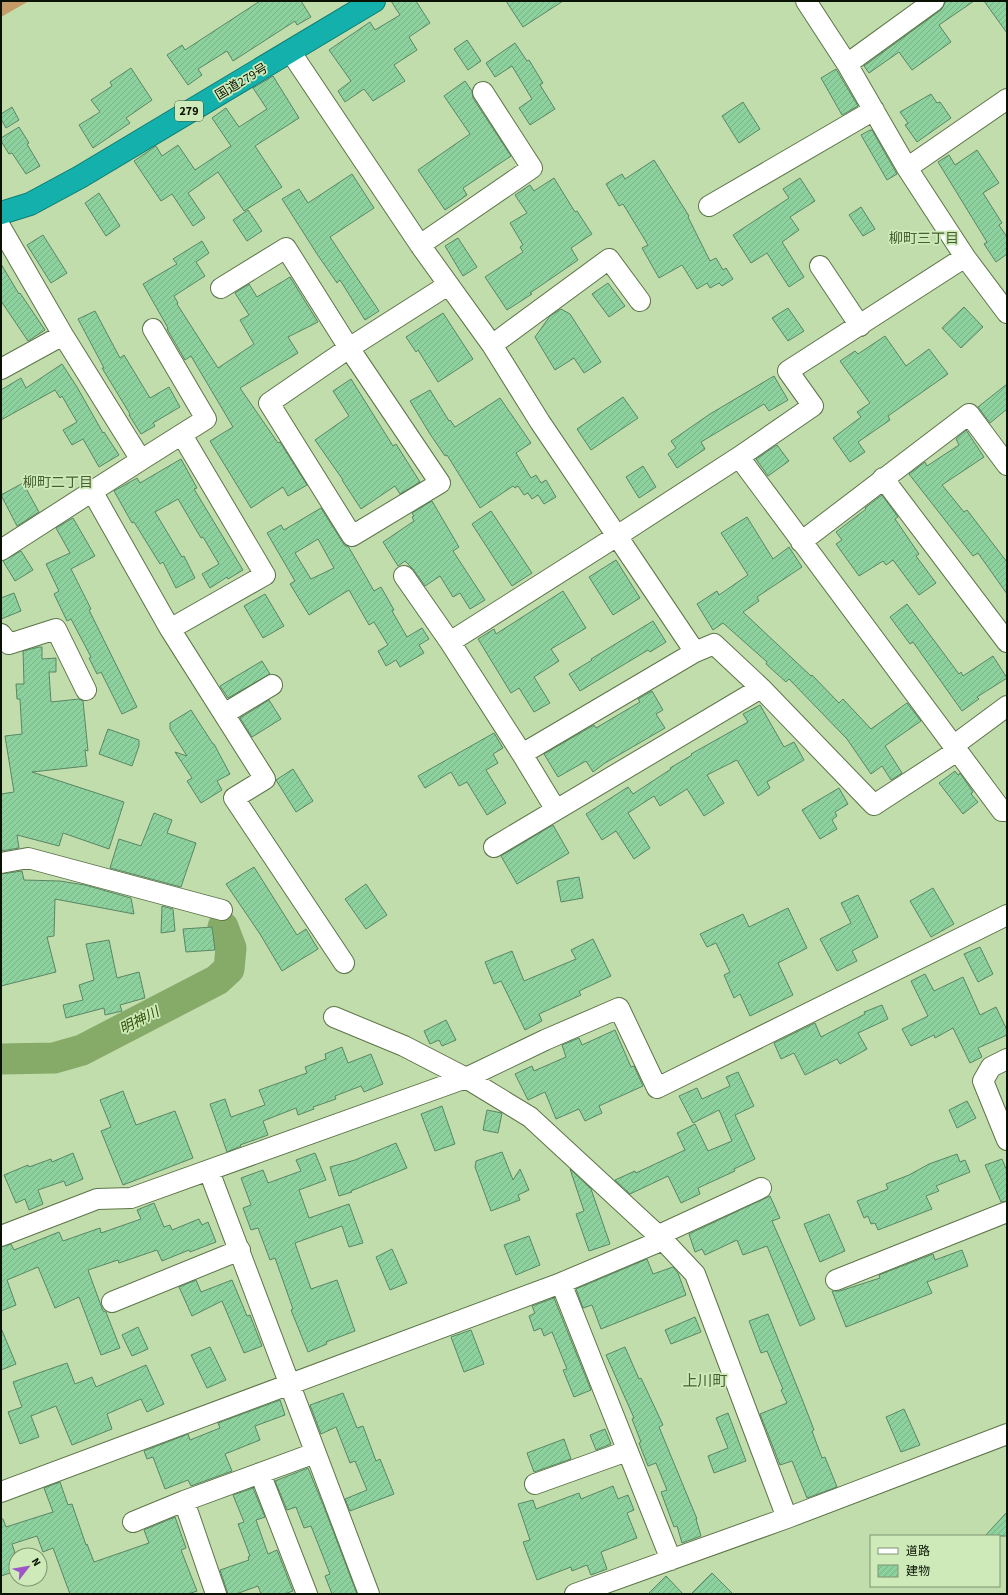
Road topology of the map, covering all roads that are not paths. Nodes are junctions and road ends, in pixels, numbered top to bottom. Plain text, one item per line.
1 (374, 1) edge
2 (806, 1) edge
3 (934, 1) edge
4 (290, 51) junction
5 (847, 64) junction
6 (483, 92) dead end
7 (1007, 99) edge
8 (874, 110) junction
9 (907, 168) junction
10 (709, 206) dead end
11 (1, 213) edge
12 (1, 228) edge
13 (420, 245) junction
14 (965, 257) junction
15 (820, 266) dead end
16 (448, 285) junction
17 (221, 288) dead end
18 (640, 301) dead end
19 (1007, 313) edge
20 (860, 326) junction
21 (153, 329) dead end
22 (63, 335) junction
23 (492, 345) junction
24 (349, 348) junction
25 (1, 369) edge
26 (182, 434) junction
27 (739, 457) junction
28 (141, 460) junction
29 (1007, 464) edge
30 (883, 478) junction
31 (92, 491) junction
32 (617, 536) junction
33 (801, 542) junction
34 (1, 550) edge
35 (404, 576) dead end
36 (170, 629) junction
37 (1, 634) edge
38 (450, 642) junction
39 (1007, 642) edge
40 (695, 652) junction
41 (272, 685) dead end
42 (761, 688) junction
43 (86, 690) dead end
44 (1007, 706) edge
45 (224, 714) junction
46 (955, 749) junction
47 (522, 754) junction
48 (556, 810) junction
49 (1007, 811) edge
50 (494, 847) dead end
51 (1, 863) edge
52 (222, 910) dead end
53 (1007, 915) edge
54 (344, 963) dead end
55 (334, 1017) dead end
56 (1007, 1059) edge
57 (466, 1078) junction
58 (1007, 1140) edge
59 (209, 1171) junction
60 (761, 1188) dead end
61 (1007, 1212) edge
62 (1, 1236) edge
63 (661, 1238) junction
64 (240, 1250) junction
65 (836, 1280) dead end
66 (561, 1283) junction
67 (112, 1302) dead end
68 (290, 1383) junction
69 (1007, 1434) edge
70 (627, 1451) junction
71 (315, 1453) junction
72 (260, 1473) junction
73 (535, 1484) dead end
74 (1, 1492) edge
75 (184, 1501) junction
76 (787, 1518) junction
77 (133, 1522) dead end
78 (671, 1560) junction
79 (216, 1594) edge
80 (307, 1594) edge
81 (369, 1594) edge
82 (575, 1594) edge

1 - 4 highway, 国道279号 / 279
2 - 5 street
3 - 5 street
4 - 11 highway, 国道279号 / 279
4 - 13 street
5 - 8 street
6 - 13 street
7 - 9 street
8 - 9 street
8 - 10 street
9 - 14 street
12 - 22 street
13 - 16 street
14 - 19 street
14 - 20 street
15 - 20 street
16 - 23 street
16 - 24 street
17 - 24 street
18 - 23 street
20 - 27 street
21 - 26 street
22 - 25 street
22 - 28 street
23 - 32 street
24 - 24 street
26 - 28 street
26 - 36 street
27 - 32 street
27 - 33 street
28 - 31 street
29 - 30 street
30 - 33 street
30 - 39 street
31 - 34 street
31 - 36 street
32 - 38 street
32 - 40 street
33 - 46 street
35 - 38 street
36 - 45 street
37 - 43 street
38 - 47 street
40 - 42 street
40 - 47 street
41 - 45 street
42 - 46 street
42 - 48 street
44 - 46 street
45 - 54 street
46 - 49 street
47 - 48 street
48 - 50 street
51 - 52 street
53 - 57 street
55 - 57 street
56 - 58 street
57 - 59 street
57 - 63 street
59 - 62 street
59 - 64 street
60 - 63 street
61 - 65 street
63 - 66 street
63 - 76 street
64 - 67 street
64 - 68 street
66 - 68 street
66 - 70 street
68 - 71 street
68 - 74 street
69 - 76 street
70 - 73 street
70 - 78 street
71 - 72 street
71 - 81 street
72 - 75 street
72 - 80 street
75 - 77 street
75 - 79 street
76 - 78 street
78 - 82 street

